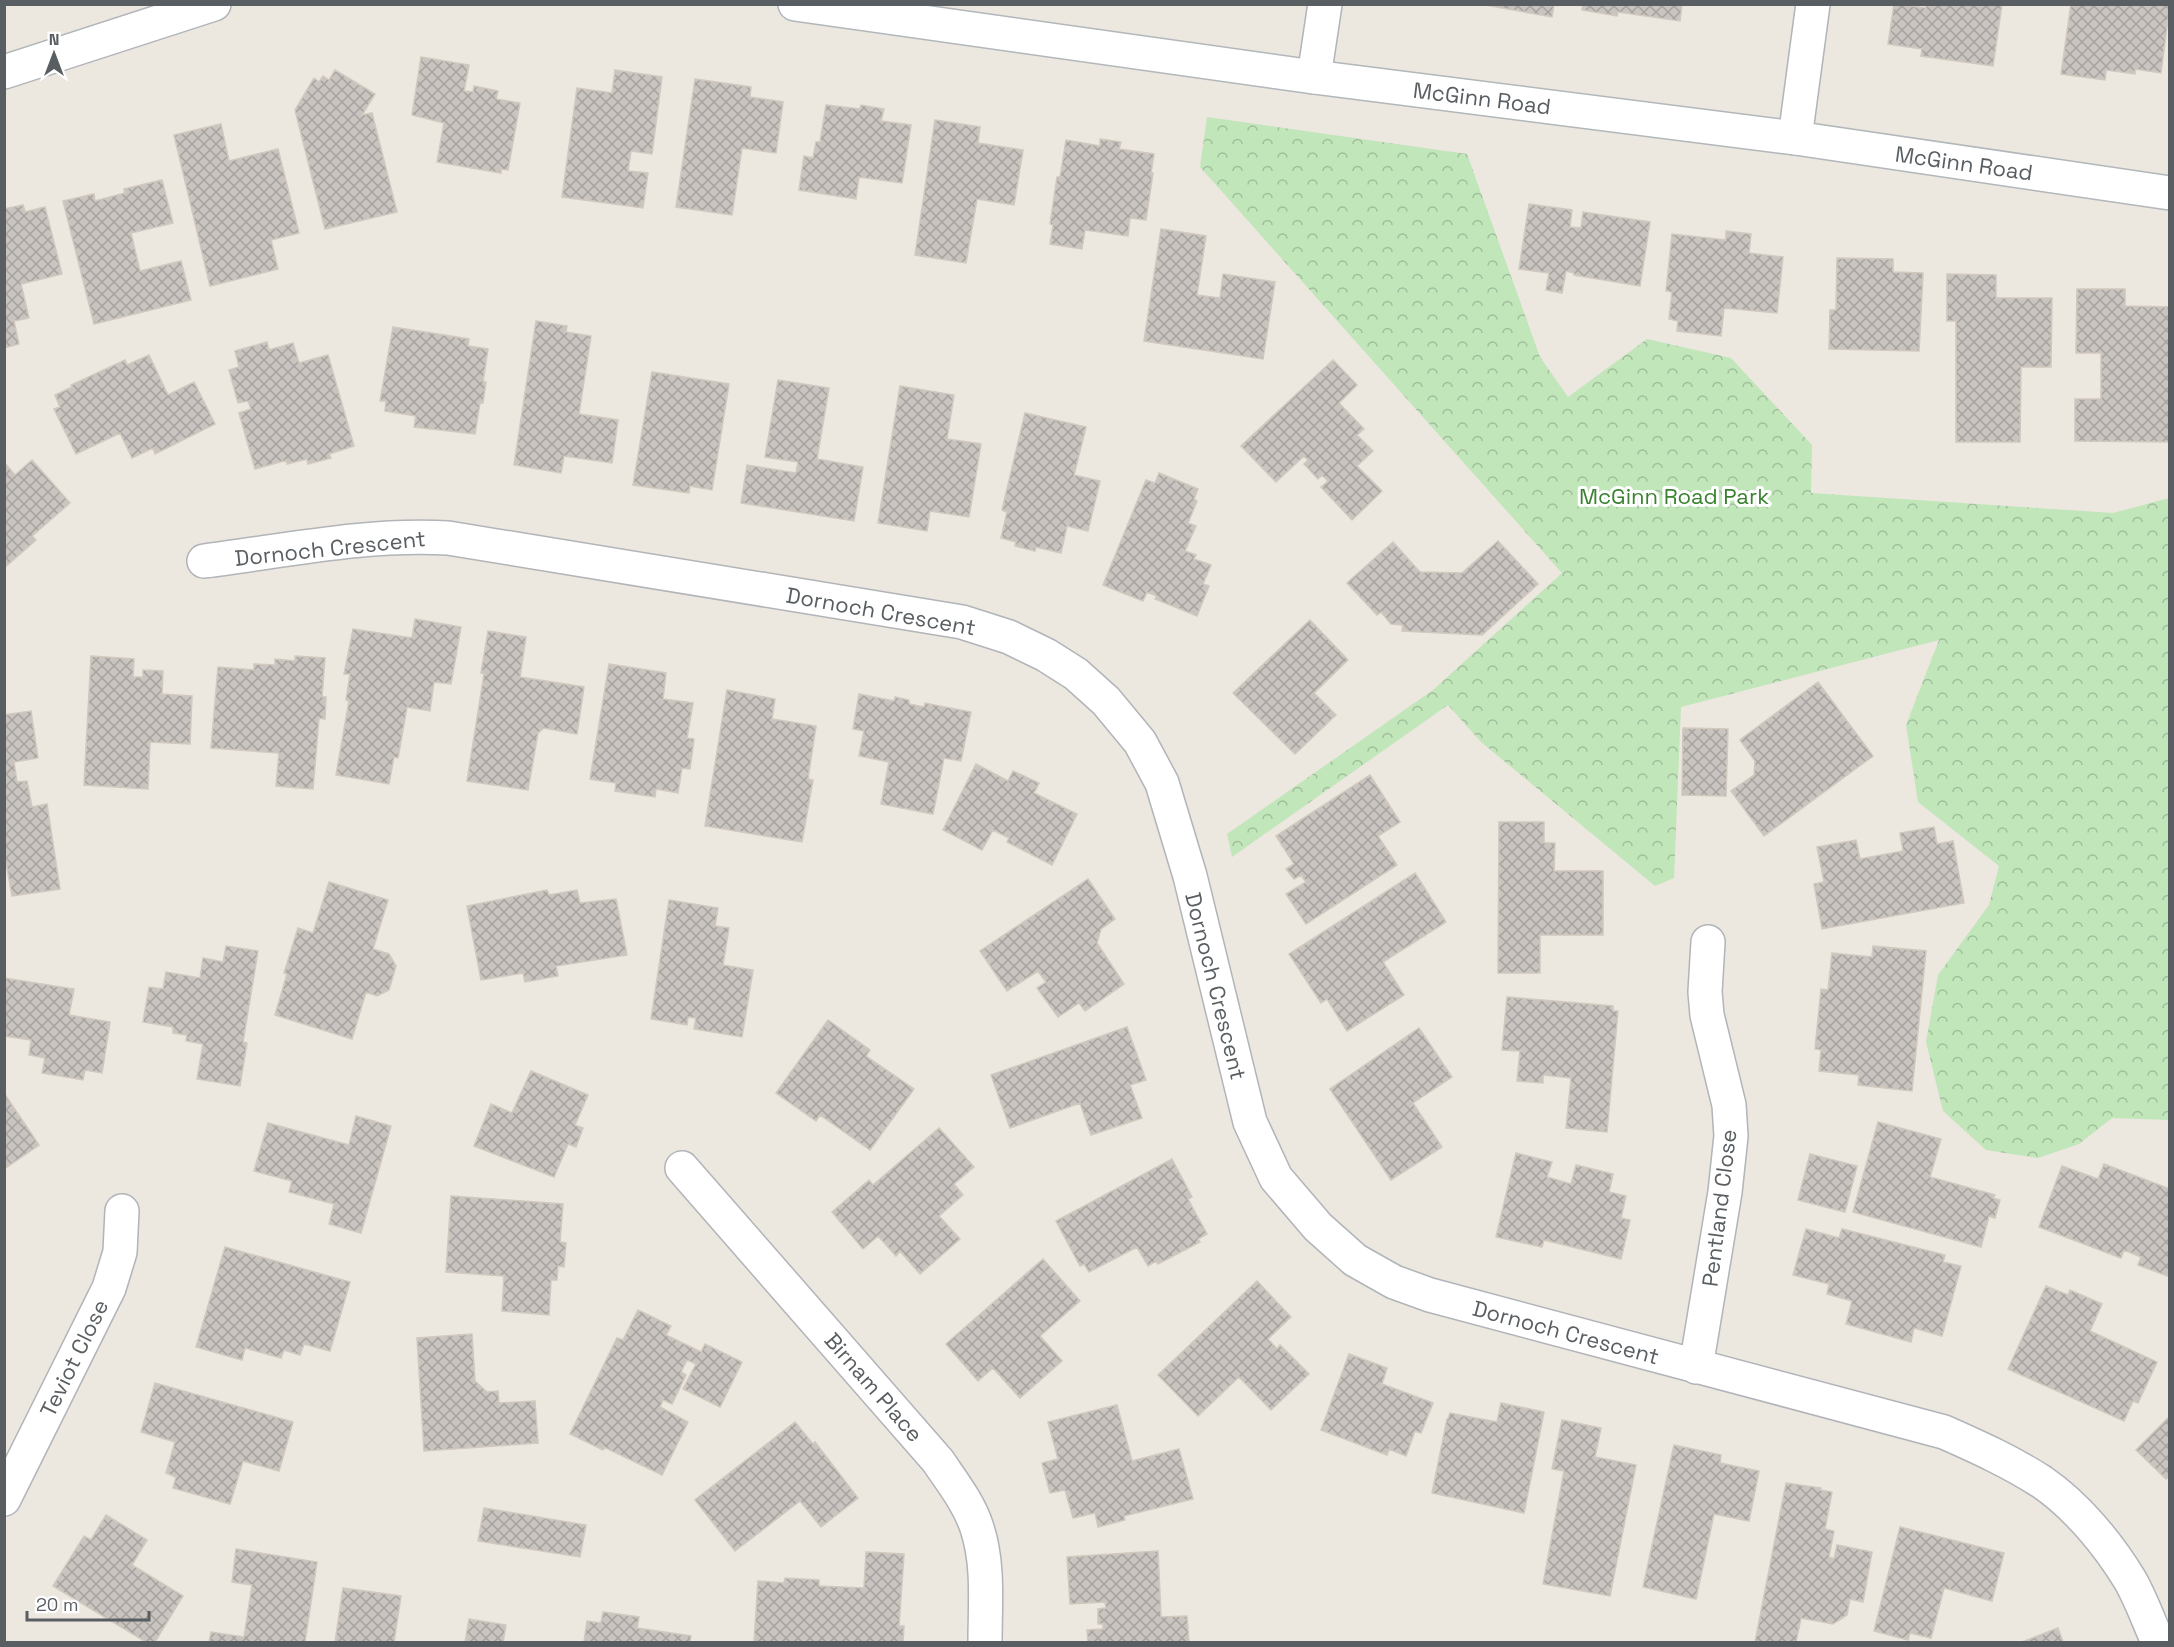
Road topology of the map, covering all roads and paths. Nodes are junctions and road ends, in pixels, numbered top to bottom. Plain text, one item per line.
1 (214, 4) edge
2 (795, 4) edge
3 (1325, 4) edge
4 (1813, 4) edge
5 (4, 72) edge
6 (1314, 77) junction
7 (1795, 138) junction
8 (2169, 193) edge
9 (204, 561) dead end
10 (1708, 942) dead end
11 (682, 1168) dead end
12 (122, 1211) dead end
13 (1696, 1367) junction
14 (4, 1499) edge
15 (985, 1642) edge
16 (2158, 1642) edge

1 - 5 street
2 - 6 street, McGinn Road
3 - 6 street
4 - 7 street
6 - 7 street, McGinn Road
7 - 8 street, McGinn Road
9 - 13 street, Dornoch Crescent
10 - 13 street, Pentland Close
11 - 15 street, Birnam Place
12 - 14 street, Teviot Close
13 - 16 street, Dornoch Crescent

